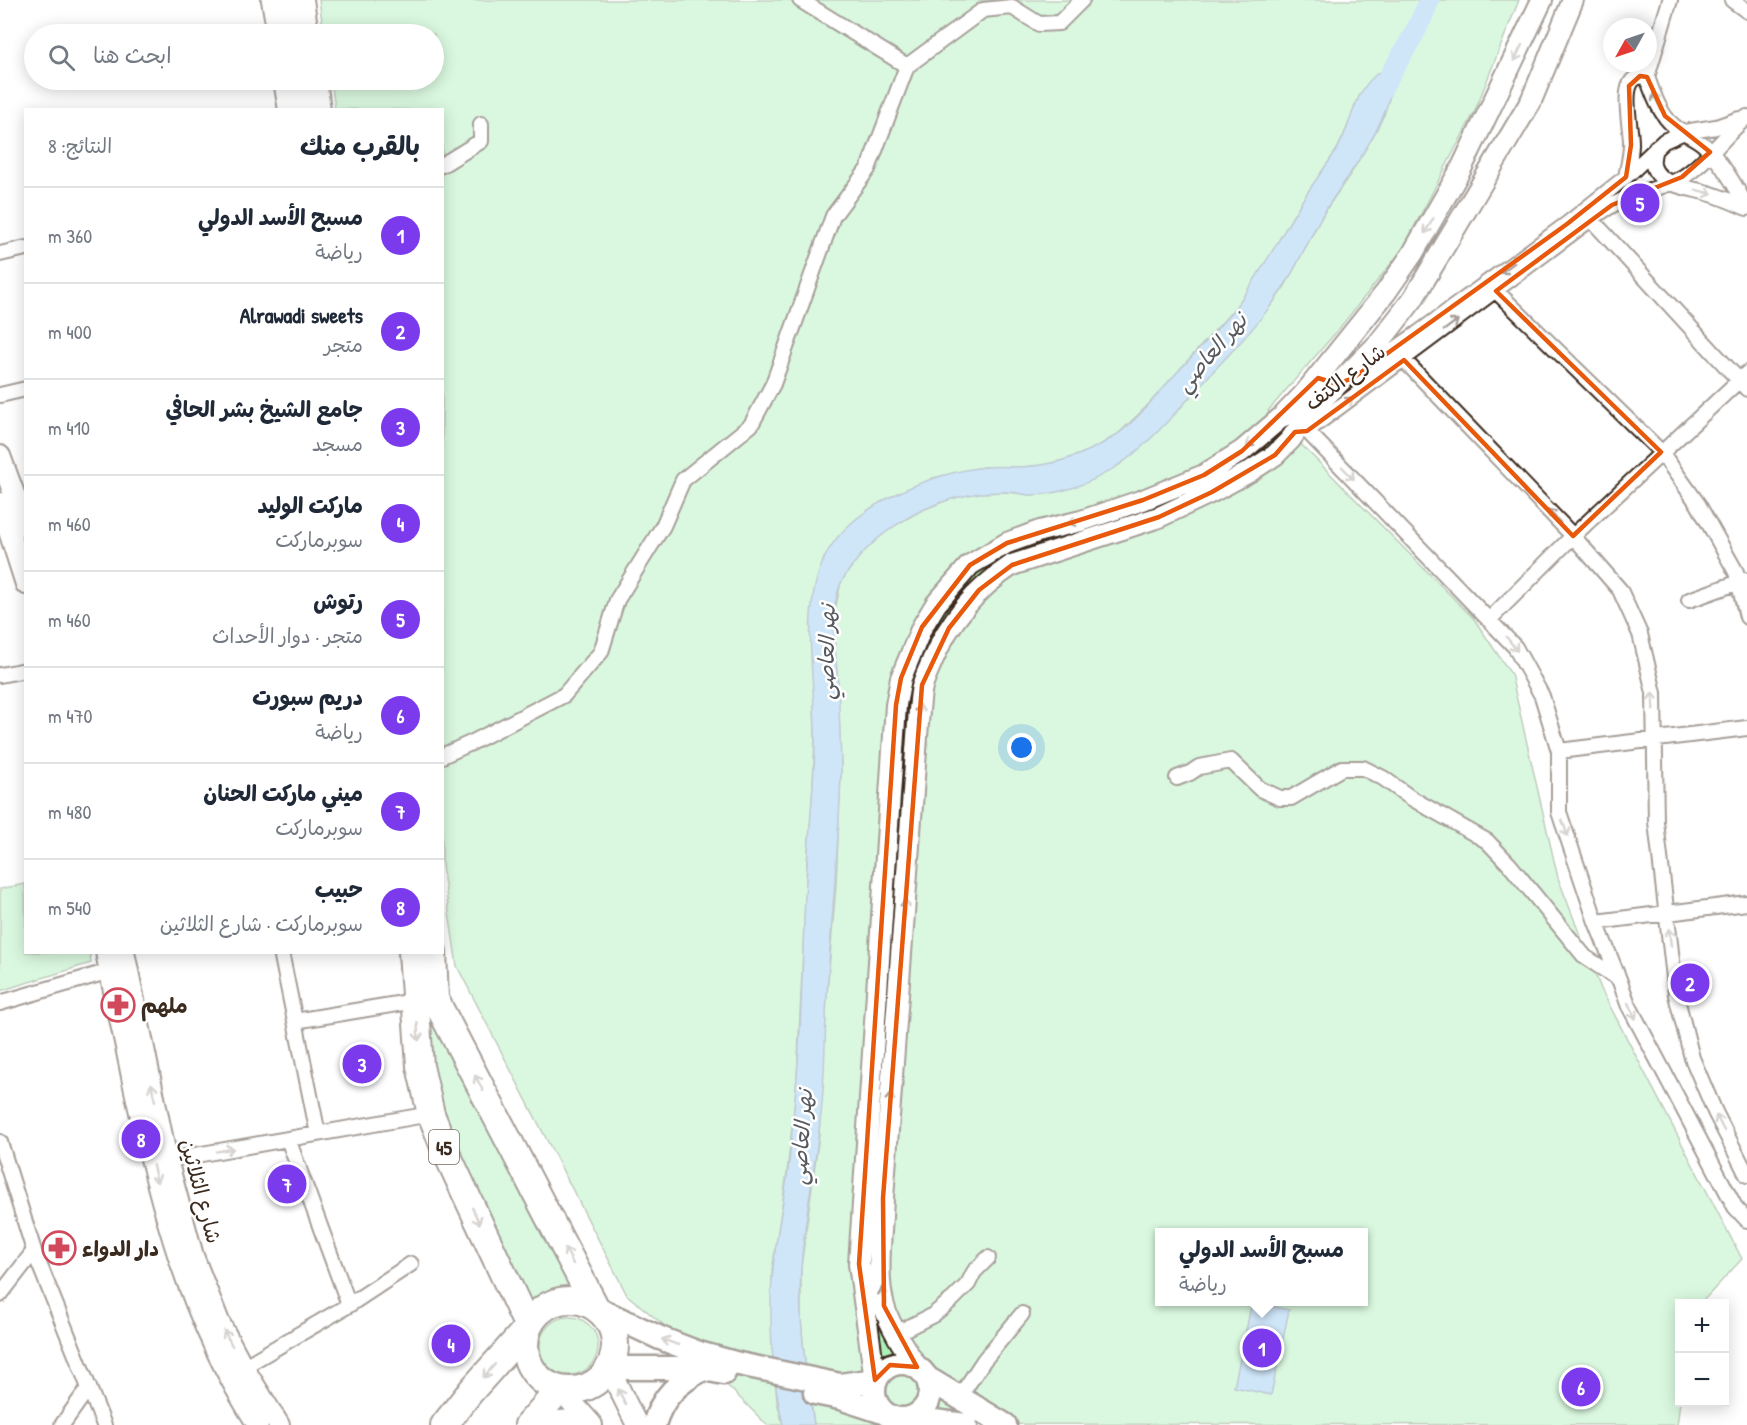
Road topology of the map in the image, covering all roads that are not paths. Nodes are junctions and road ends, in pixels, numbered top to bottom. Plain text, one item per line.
1 (275, 0) edge
2 (800, 0) edge
3 (1082, 0) edge
4 (1573, 0) edge
5 (1670, 0) edge
6 (1732, 0) edge
7 (1540, 2) edge
8 (1747, 11) edge
9 (279, 24) edge
10 (907, 66) junction
11 (1647, 77) junction
12 (289, 90) edge
13 (314, 90) edge
14 (292, 108) edge
15 (317, 108) edge
16 (1747, 117) edge
17 (481, 124) dead end
18 (1684, 132) junction
19 (1656, 147) junction
20 (1710, 152) junction
21 (444, 164) edge
22 (1626, 177) junction
23 (1671, 183) junction
24 (1747, 208) edge
25 (1591, 219) junction
26 (24, 248) edge
27 (0, 254) edge
28 (1496, 291) junction
29 (1391, 327) junction
30 (1403, 352) junction
31 (1318, 378) junction
32 (1744, 381) edge
33 (1337, 384) junction
34 (24, 389) edge
35 (0, 395) edge
36 (1296, 426) junction
37 (1661, 453) junction
38 (0, 456) edge
39 (0, 503) edge
40 (24, 521) edge
41 (1573, 536) junction
42 (24, 577) edge
43 (1743, 580) edge
44 (1689, 600) dead end
45 (1747, 616) edge
46 (1490, 619) junction
47 (24, 670) edge
48 (0, 675) edge
49 (1747, 728) edge
50 (1654, 738) junction
51 (1559, 751) junction
52 (444, 755) edge
53 (1177, 778) dead end
54 (1747, 903) edge
55 (1668, 913) junction
56 (1596, 922) junction
57 (124, 954) edge
58 (281, 954) edge
59 (413, 954) edge
60 (433, 954) edge
61 (108, 962) edge
62 (1619, 979) junction
63 (425, 1000) junction
64 (0, 1003) edge
65 (295, 1021) junction
66 (431, 1114) junction
67 (151, 1125) junction
68 (318, 1134) junction
69 (288, 1139) junction
70 (0, 1142) edge
71 (167, 1160) junction
72 (1747, 1175) edge
73 (1747, 1220) edge
74 (34, 1251) junction
75 (988, 1258) dead end
76 (411, 1264) dead end
77 (0, 1295) edge
78 (349, 1305) junction
79 (596, 1308) junction
80 (1022, 1314) dead end
81 (528, 1327) junction
82 (897, 1333) junction
83 (243, 1367) junction
84 (609, 1368) junction
85 (703, 1369) junction
86 (747, 1371) junction
87 (922, 1373) junction
88 (875, 1380) junction
89 (89, 1387) junction
90 (560, 1389) junction
91 (840, 1391) junction
92 (959, 1398) junction
93 (883, 1412) junction
94 (910, 1418) junction
95 (62, 1425) edge
96 (104, 1425) edge
97 (258, 1425) edge
98 (279, 1425) edge
99 (444, 1425) edge
100 (528, 1425) edge
101 (549, 1425) edge
102 (580, 1425) edge
103 (592, 1425) edge
104 (637, 1425) edge
105 (654, 1425) edge
106 (966, 1425) edge
107 (1005, 1425) edge

1 - 9 highway
2 - 10 street
3 - 10 street
4 - 29 main road
5 - 11 street
6 - 8 street
7 -> 31 main road
10 - 52 street
18 -> 11 street
11 - 22 street
12 - 14 highway
13 - 15 highway
16 - 18 street
16 - 20 street
17 - 21 street
18 - 19 street
18 - 20 street
19 - 22 street
19 - 23 street
20 - 23 street
20 - 24 street
22 -> 30 street
23 -> 24 street
23 - 25 street
25 - 28 street
25 - 32 street
26 - 27 street
30 -> 28 street
28 - 37 street
29 - 30 main road
29 - 33 main road
30 - 33 street
36 -> 30 street, شارع الكتف
41 -> 30 street
31 - 33 street
31 - 36 main road
32 - 37 street
33 - 36 main road
34 - 35 street
36 -> 46 street
82 -> 36 main road
36 -> 88 main road
37 - 41 street
37 - 43 street
38 - 40 main road
39 - 42 main road
41 - 46 street
50 -> 41 street
43 - 44 street
43 - 45 street
46 -> 51 street
47 - 48 street
49 - 50 street
50 - 51 street
50 - 55 street
51 -> 56 street
53 - 62 street
54 - 55 street
55 - 56 street
72 -> 55 street
56 - 62 street
67 -> 57 main road, شارع الثلاثين
58 - 65 street
59 - 63 highway, 45
60 - 63 highway, 45
61 - 64 street
61 - 67 main road
62 -> 73 street
63 - 65 street
63 -> 66 highway, 45
79 -> 63 highway, 45
65 - 68 street
66 - 68 street
66 -> 81 highway, 45
67 - 71 main road, شارع الثلاثين
67 -> 97 main road
68 - 69 street
71 -> 69 street
69 - 78 street
70 - 74 street
83 -> 71 main road, شارع الثلاثين
74 - 77 street
74 - 89 street
75 - 82 street
76 - 78 street
78 - 83 street
79 - 81 highway
79 - 84 highway
86 -> 79 main road
80 - 92 street
81 - 90 highway
81 -> 99 highway
82 - 87 main road
83 - 98 main road, شارع الثلاثين
84 - 85 main road
84 - 90 highway
104 -> 84 main road
85 - 86 main road
85 - 105 main road
86 - 91 main road
87 - 88 main road
87 - 92 main road
87 - 94 main road
88 - 91 main road
88 - 93 main road
89 - 95 street
89 - 96 street
90 - 100 highway
90 - 103 main road
91 - 93 main road
92 - 107 main road
93 - 94 main road
94 - 106 main road
101 - 102 highway

